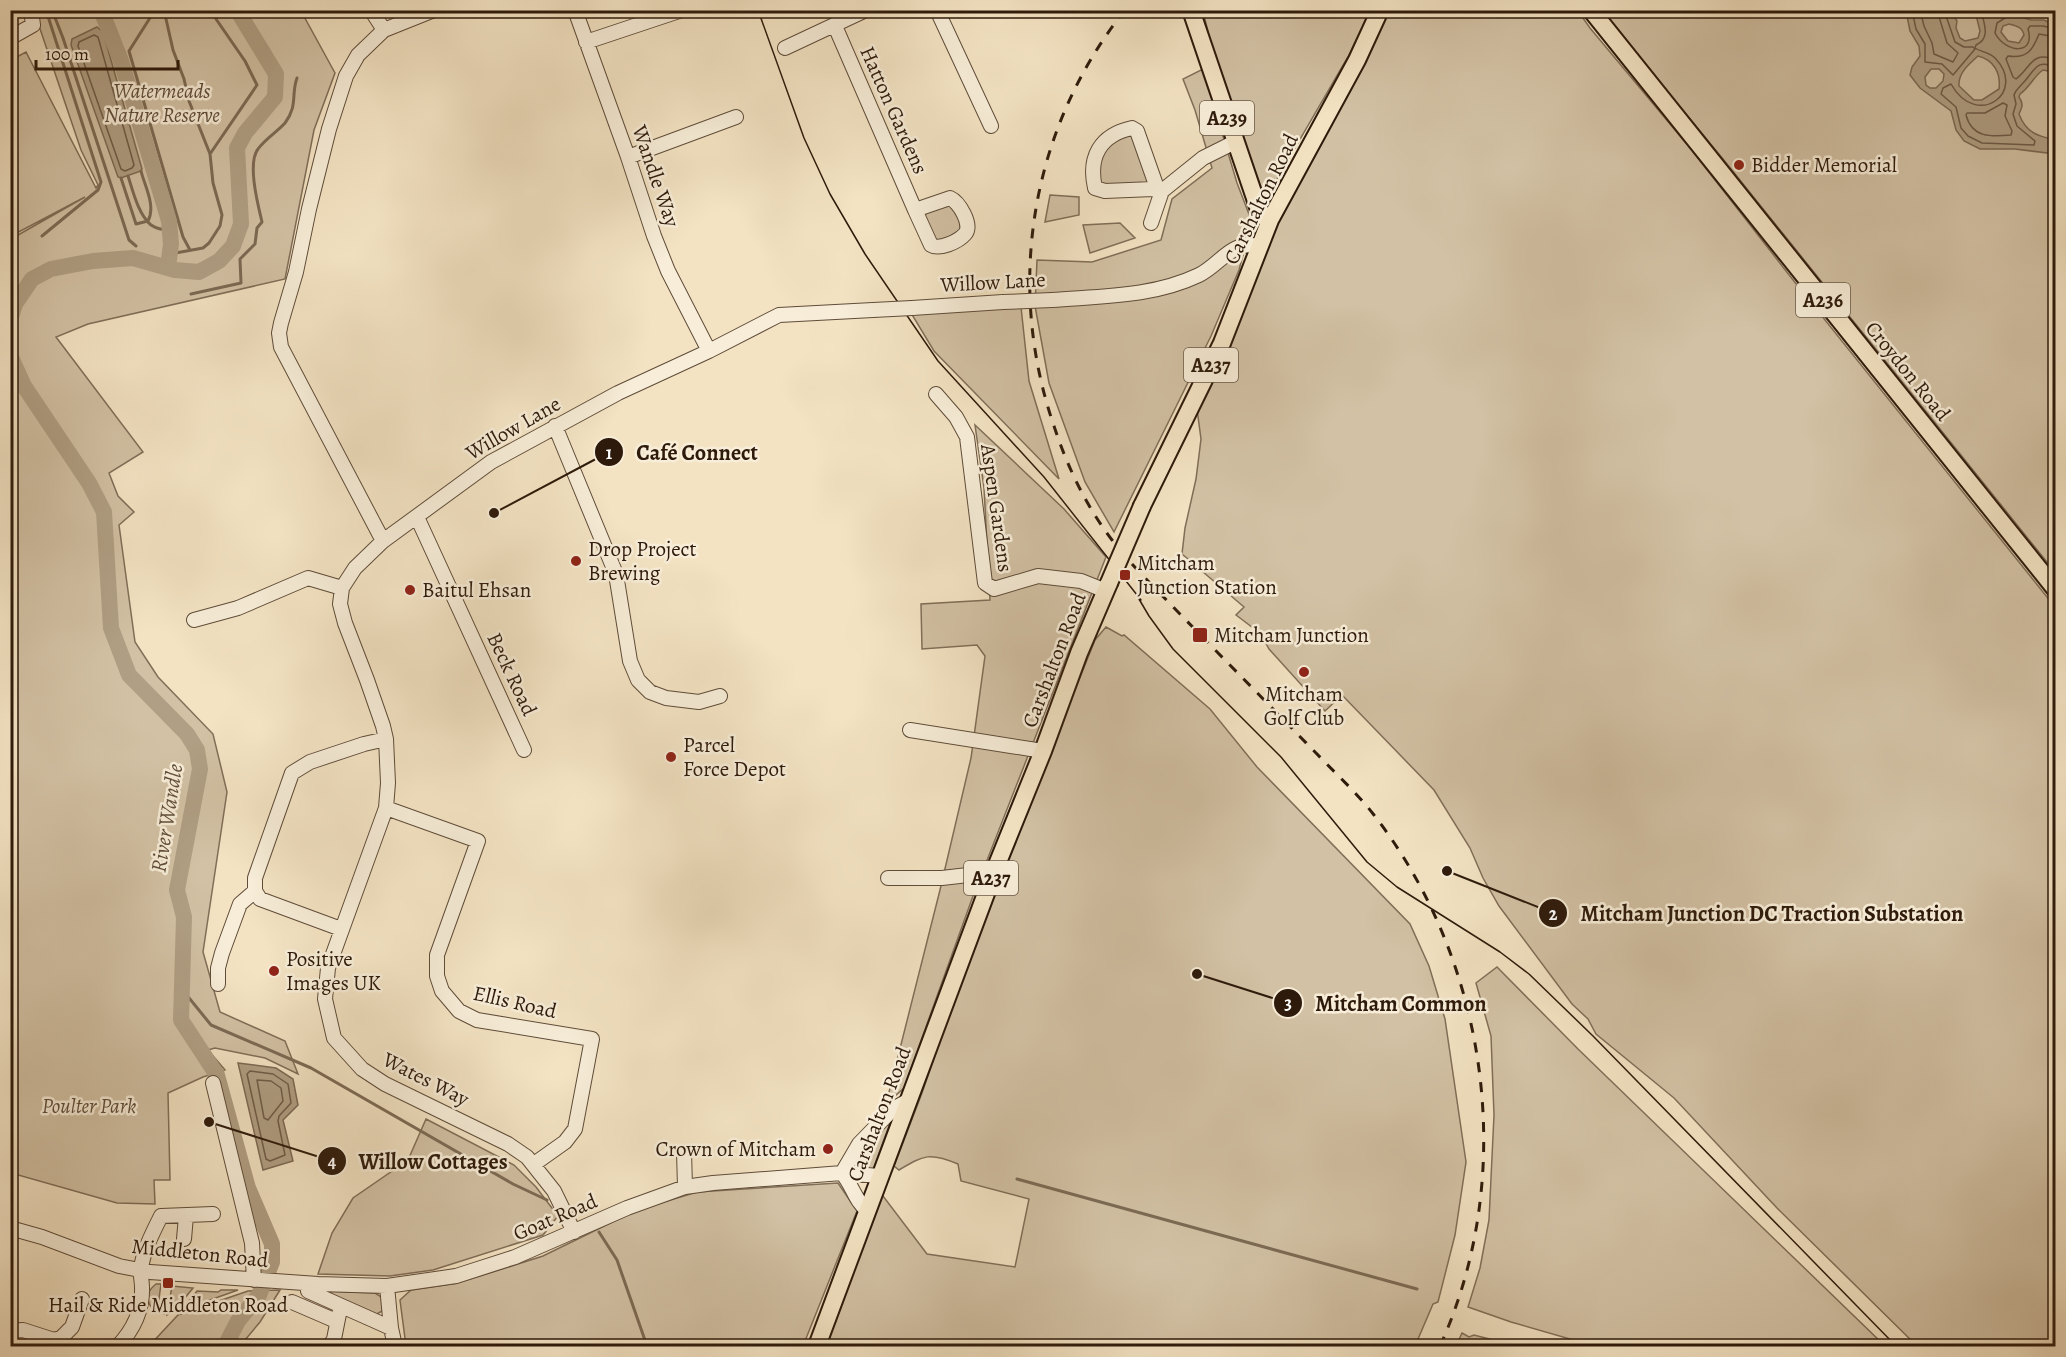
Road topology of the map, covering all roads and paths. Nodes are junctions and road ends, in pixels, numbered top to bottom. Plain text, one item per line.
1 (32, 10) edge
2 (371, 10) edge
3 (434, 10) edge
4 (575, 10) edge
5 (682, 10) edge
6 (866, 10) edge
7 (937, 10) edge
8 (1191, 10) edge
9 (1380, 10) edge
10 (1591, 10) edge
11 (835, 26) junction
12 (384, 30) junction
13 (10, 38) edge
14 (586, 42) junction
15 (785, 48) dead end
16 (736, 117) dead end
17 (992, 126) dead end
18 (1235, 142) junction
19 (628, 157) junction
20 (1159, 189) junction
21 (915, 210) dead end
22 (1270, 220) junction
23 (1151, 222) dead end
24 (1259, 246) junction
25 (709, 351) junction
26 (936, 394) dead end
27 (555, 426) junction
28 (417, 517) junction
29 (383, 541) junction
30 (1107, 587) junction
31 (342, 588) junction
32 (2055, 590) edge
33 (194, 620) dead end
34 (720, 696) dead end
35 (910, 730) dead end
36 (386, 739) junction
37 (524, 750) dead end
38 (1043, 751) junction
39 (386, 808) junction
40 (994, 872) junction
41 (888, 878) dead end
42 (255, 891) junction
43 (340, 929) junction
44 (218, 984) dead end
45 (213, 1083) dead end
46 (909, 1100) junction
47 (684, 1152) dead end
48 (534, 1164) junction
49 (842, 1173) junction
50 (879, 1176) junction
51 (685, 1187) junction
52 (867, 1210) junction
53 (213, 1214) dead end
54 (186, 1216) junction
55 (10, 1228) edge
56 (574, 1232) junction
57 (184, 1239) dead end
58 (141, 1271) junction
59 (254, 1280) junction
60 (283, 1282) joint
61 (387, 1286) junction
62 (308, 1291) dead end
63 (82, 1299) dead end
64 (292, 1302) dead end
65 (342, 1306) junction
66 (336, 1321) junction
67 (391, 1328) junction
68 (11, 1330) edge
69 (53, 1343) edge
70 (118, 1347) edge
71 (330, 1347) edge
72 (394, 1347) edge
73 (817, 1347) edge

1 - 13 street
2 - 12 street
3 - 12 street
4 - 14 street, Wandle Way
5 - 14 street
6 - 11 street
7 - 17 street
8 - 18 main road, A239
9 - 22 main road, Carshalton Road / A237
10 - 32 main road, Croydon Road / A236
11 - 15 street
11 - 21 street, Hatton Gardens
12 - 29 street
14 - 19 street, Wandle Way
16 - 19 street
18 - 20 street
18 - 22 main road, A239
19 - 25 street, Wandle Way
20 - 20 street
20 - 23 street
22 - 24 main road, Carshalton Road / A237
24 - 25 street, Willow Lane, bridge
24 - 30 main road, Carshalton Road / A237, bridge
25 - 27 street, Willow Lane
26 - 30 street, Aspen Gardens
27 - 28 street, Willow Lane
27 - 34 street
28 - 29 street, Willow Lane
28 - 37 street, Beck Road
29 - 31 street
30 - 38 main road, Carshalton Road / A237
31 - 33 street
31 - 36 street, Wates Way
35 - 38 street
36 - 39 street, Wates Way
36 - 42 street
38 - 40 main road, Carshalton Road / A237
39 - 43 street, Wates Way
39 - 48 street, Ellis Road
40 - 41 street
40 - 46 main road, Carshalton Road / A237
42 - 43 street
42 - 44 street
43 - 48 street, Wates Way
45 - 59 street
46 - 49 street
46 - 50 main road, Carshalton Road / A237
47 - 51 street
48 - 56 street, Wates Way
49 - 50 street, Goat Road
49 - 51 street, Goat Road
49 - 52 street
50 - 52 main road, Carshalton Road / A237
51 - 56 street, Goat Road
52 - 73 main road, Carshalton Road / A237
53 - 54 street
54 - 57 street
54 - 58 street
55 - 58 street, Middleton Road
56 - 61 street, Goat Road
58 - 59 street, Middleton Road
58 - 70 street
59 - 60 street, Middleton Road
60 - 61 street, Goat Road
61 - 67 street
62 - 65 street
63 - 69 street
64 - 66 street
65 - 66 street
65 - 67 street
66 - 71 street
67 - 72 street
68 - 69 street

